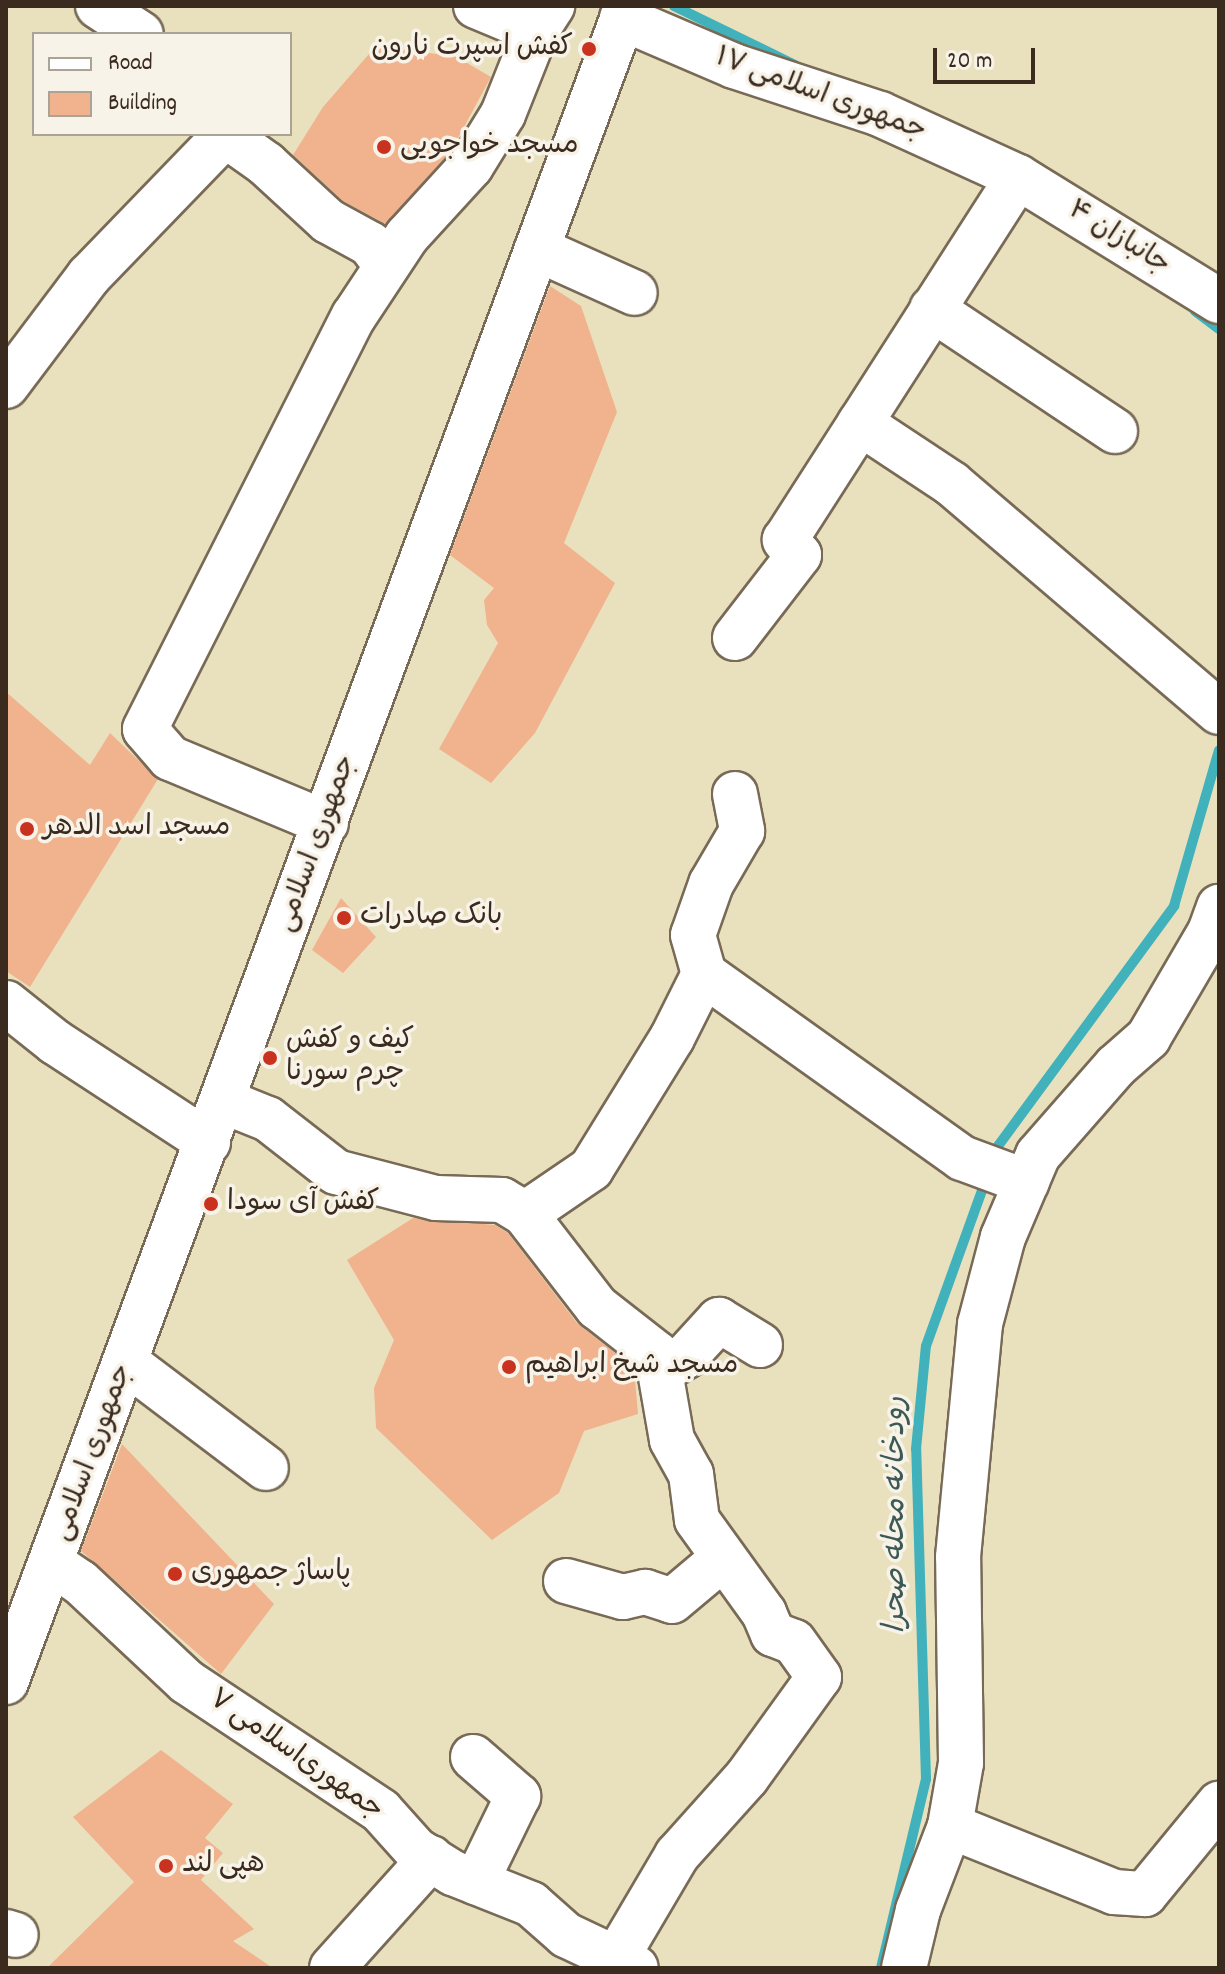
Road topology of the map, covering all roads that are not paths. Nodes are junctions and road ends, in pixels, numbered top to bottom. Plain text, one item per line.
1 (98, 6) edge
2 (476, 6) edge
3 (624, 12) edge
4 (544, 18) edge
5 (138, 32) edge
6 (223, 136) edge
7 (225, 136) edge
8 (1018, 177) junction
9 (537, 249) junction
10 (386, 265) junction
11 (635, 293) dead end
12 (1219, 301) edge
13 (932, 309) junction
14 (6, 386) edge
15 (860, 423) junction
16 (1115, 431) dead end
17 (735, 638) dead end
18 (1209, 705) edge
19 (735, 794) dead end
20 (326, 823) junction
21 (1219, 907) edge
22 (704, 974) junction
23 (1204, 976) edge
24 (6, 1003) edge
25 (223, 1101) junction
26 (208, 1142) junction
27 (1025, 1182) junction
28 (525, 1214) junction
29 (760, 1345) dead end
30 (127, 1363) junction
31 (660, 1372) junction
32 (266, 1468) dead end
33 (722, 1559) junction
34 (53, 1564) junction
35 (566, 1581) dead end
36 (6, 1682) edge
37 (473, 1757) dead end
38 (1219, 1804) edge
39 (950, 1826) junction
40 (431, 1858) junction
41 (476, 1882) junction
42 (626, 1962) edge
43 (332, 1968) edge
44 (904, 1968) edge

1 - 5 street
2 - 4 street
3 - 8 street, جمهوری اسلامی ۱۷
3 - 9 street, جمهوری اسلامی
4 - 10 street
6 - 14 street
7 - 10 street
8 - 12 street, جانبازان ۴
8 - 13 street
9 - 11 street
9 - 20 street, جمهوری اسلامی
10 - 20 street
13 - 15 street
13 - 16 street
15 - 17 street
15 - 18 street
19 - 22 street
20 - 25 street, جمهوری اسلامی
21 - 23 street
22 - 27 street
22 - 28 street
23 - 27 street
24 - 26 street
25 - 26 street, جمهوری اسلامی
25 - 28 street
26 - 30 street, جمهوری اسلامی
27 - 39 street
28 - 31 street
29 - 31 street
30 - 32 street
30 - 34 street, جمهوری اسلامی
31 - 33 street
33 - 35 street
33 - 42 street
34 - 36 street, جمهوری اسلامی
34 - 40 street, جمهوری‌اسلامی ۷
37 - 41 street
38 - 39 street
39 - 44 street
40 - 41 street, جمهوری‌اسلامی ۷
40 - 43 street
41 - 42 street, جمهوری‌اسلامی ۷

